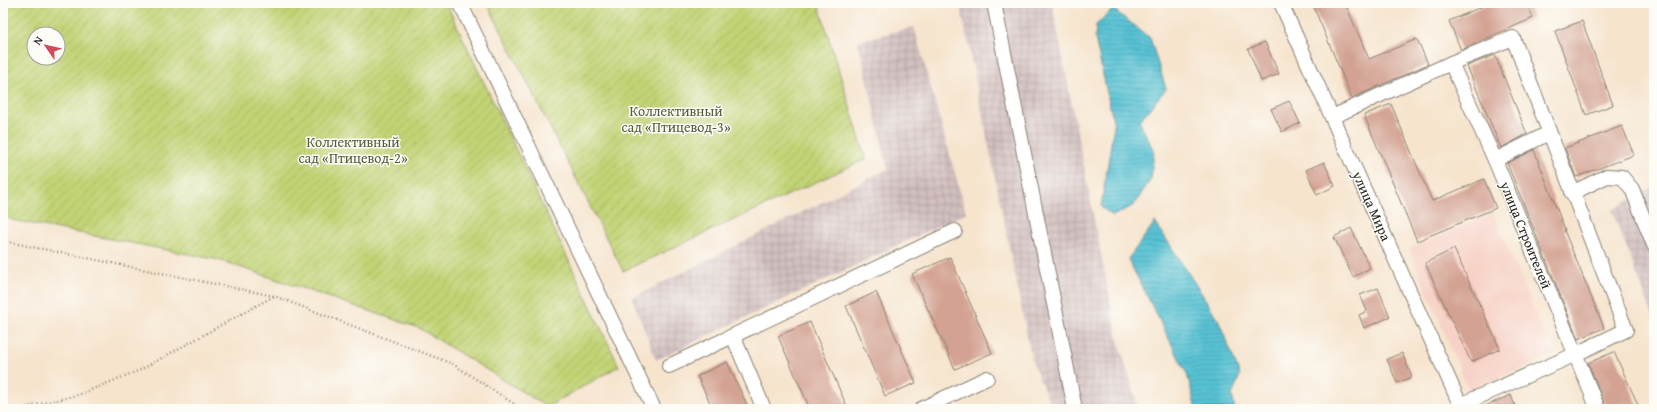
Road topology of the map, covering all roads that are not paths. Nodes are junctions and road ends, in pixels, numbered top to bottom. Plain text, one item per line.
1 (460, 3) edge
2 (994, 3) edge
3 (1281, 3) edge
4 (1451, 63) junction
5 (1332, 117) junction
6 (1549, 133) junction
7 (1496, 160) junction
8 (1572, 193) junction
9 (956, 231) dead end
10 (1654, 245) edge
11 (733, 336) junction
12 (1574, 355) junction
13 (668, 366) dead end
14 (987, 378) dead end
15 (1461, 407) edge
16 (654, 409) edge
17 (764, 409) edge
18 (921, 409) edge
19 (1075, 409) edge
20 (1598, 409) edge

1 - 16 street
2 - 19 street
3 - 5 street, улица Мира
4 - 5 street
4 - 6 street
4 - 7 street, улица Строителей
5 - 15 street, улица Мира
6 - 7 street
6 - 8 street
7 - 12 street, улица Строителей
8 - 10 street
8 - 12 street
9 - 11 street
11 - 13 street
11 - 17 street
12 - 15 street
12 - 20 street, улица Строителей
14 - 18 street

